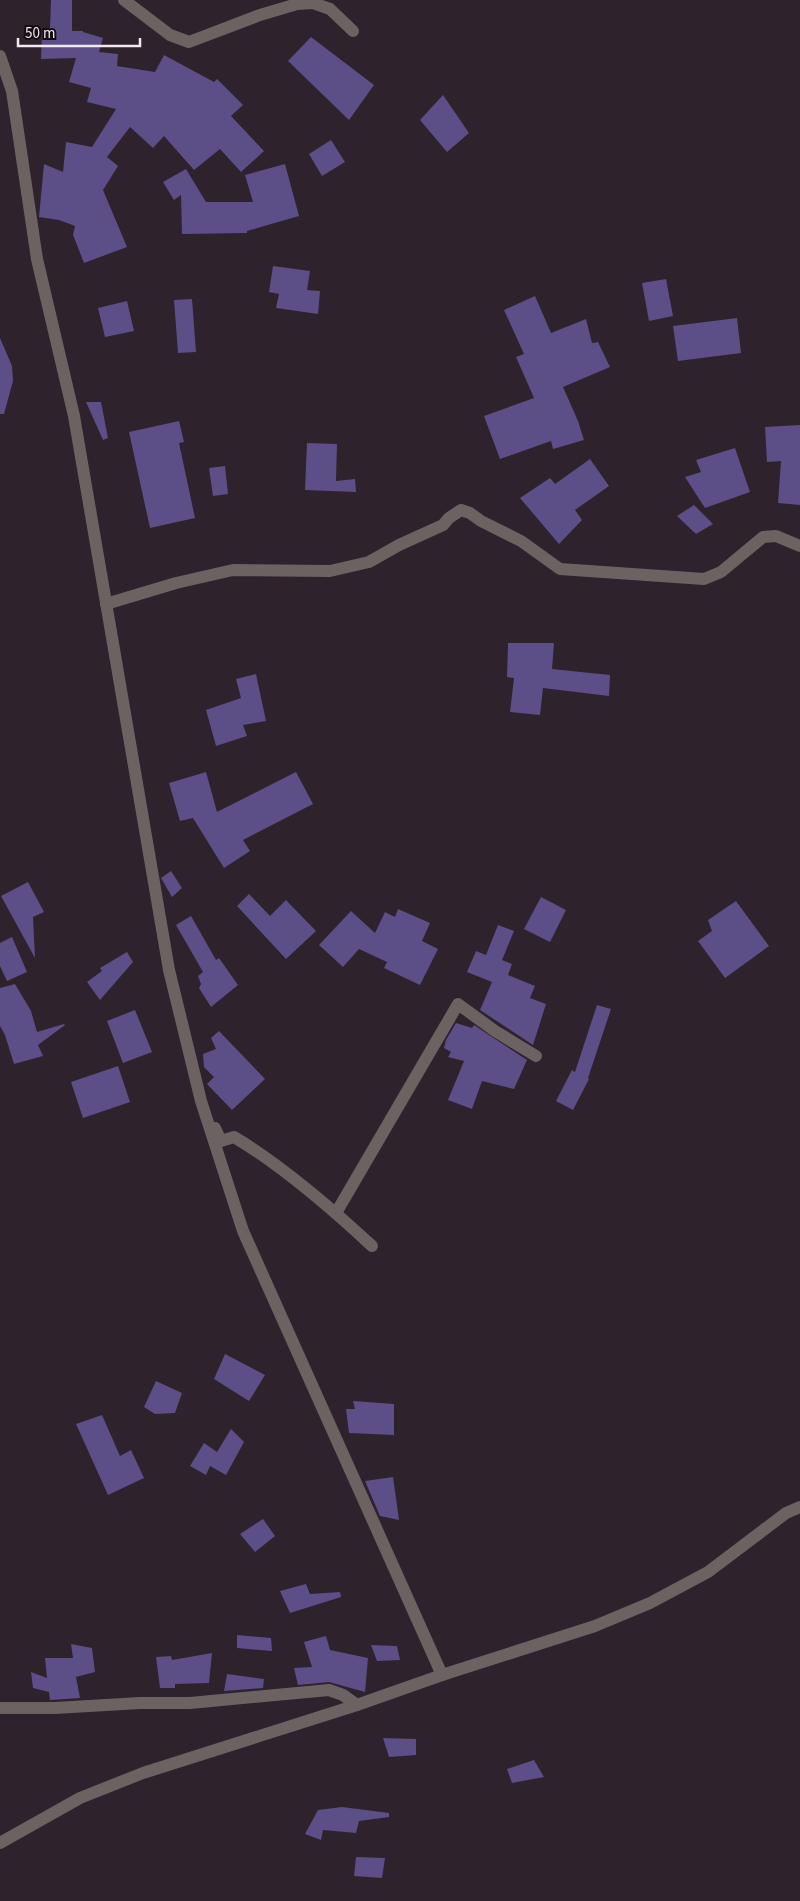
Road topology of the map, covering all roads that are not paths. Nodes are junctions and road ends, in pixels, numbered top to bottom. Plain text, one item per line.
1 (124, 0) edge
2 (353, 31) dead end
3 (0, 56) edge
4 (800, 546) edge
5 (106, 604) junction
6 (536, 1056) dead end
7 (201, 1101) junction
8 (336, 1213) junction
9 (372, 1246) dead end
10 (800, 1507) edge
11 (442, 1675) junction
12 (357, 1705) junction
13 (0, 1708) edge
14 (0, 1843) edge

1 - 2 street
3 - 5 street
4 - 5 street
5 - 7 street
6 - 8 street
7 - 8 street
7 - 11 street
8 - 9 street
10 - 11 street
11 - 12 street
12 - 13 street
12 - 14 street

